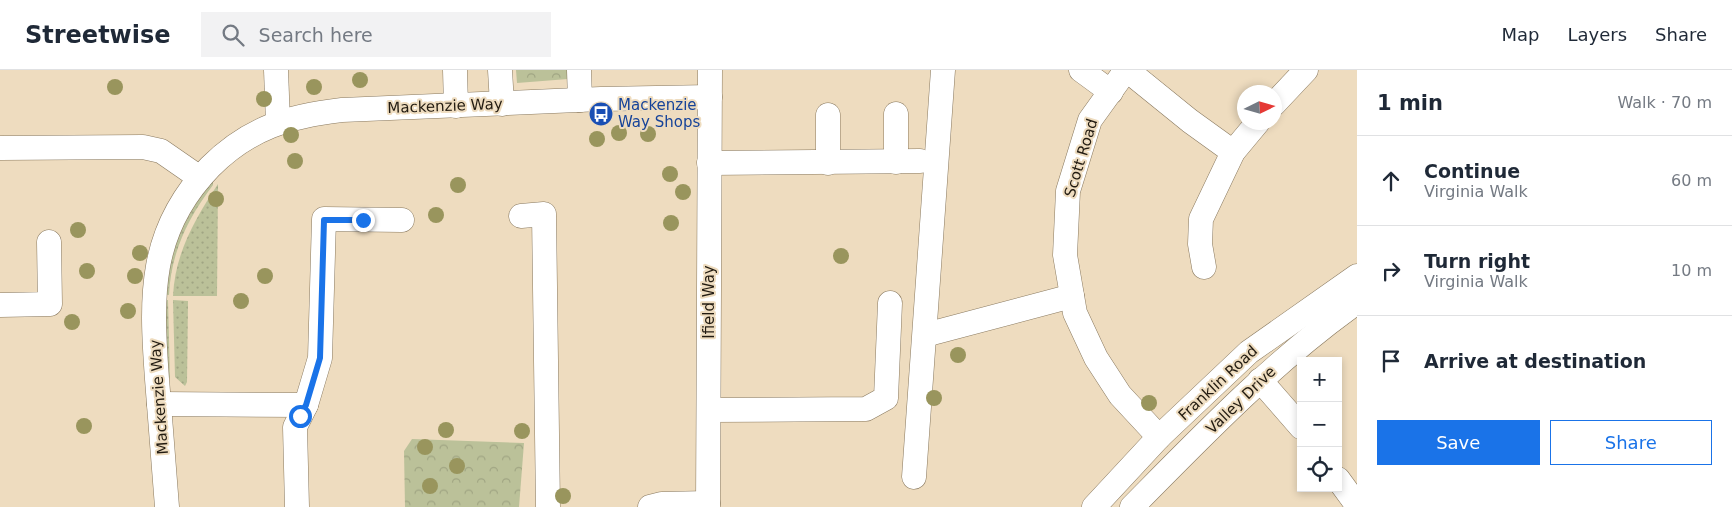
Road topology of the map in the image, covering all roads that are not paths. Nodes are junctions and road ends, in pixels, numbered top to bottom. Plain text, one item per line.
1 (276, 70) edge
2 (454, 70) edge
3 (500, 70) edge
4 (579, 70) edge
5 (710, 70) edge
6 (943, 70) edge
7 (1081, 70) edge
8 (1127, 70) edge
9 (1306, 70) edge
10 (1110, 92) junction
11 (1282, 96) edge
12 (710, 97) junction
13 (580, 100) junction
14 (502, 104) junction
15 (456, 106) junction
16 (896, 114) dead end
17 (828, 115) dead end
18 (278, 122) junction
19 (1251, 130) edge
20 (0, 148) edge
21 (1233, 152) junction
22 (920, 161) dead end
23 (896, 162) junction
24 (710, 163) junction
25 (828, 163) junction
26 (200, 178) junction
27 (521, 216) dead end
28 (402, 220) dead end
29 (49, 242) dead end
30 (1204, 268) dead end
31 (1357, 276) edge
32 (1072, 296) junction
33 (1357, 302) edge
34 (890, 303) dead end
35 (0, 305) edge
36 (925, 335) junction
37 (1260, 380) junction
38 (159, 404) junction
39 (306, 405) junction
40 (709, 410) junction
41 (1297, 422) edge
42 (1159, 438) junction
43 (914, 477) dead end
44 (1342, 484) edge
45 (708, 505) edge
46 (1357, 505) edge
47 (167, 507) edge
48 (297, 507) edge
49 (548, 507) edge
50 (650, 507) edge
51 (1094, 507) edge
52 (1132, 507) edge

1 - 18 street
2 - 15 street
3 - 14 street
4 - 13 street
5 - 12 street, Ifield Way
6 - 36 street
7 - 10 street
8 - 10 street, Scott Road
8 - 21 street
9 - 11 street
10 - 32 street, Scott Road
12 - 13 street, Mackenzie Way
12 - 24 street, Ifield Way
13 - 14 street, Mackenzie Way
14 - 15 street, Mackenzie Way
15 - 18 street, Mackenzie Way
16 - 23 street
17 - 25 street
18 - 26 street, Mackenzie Way
19 - 21 street
20 - 26 street
21 - 30 street
22 - 23 street
23 - 25 street
24 - 25 street
24 - 40 street, Ifield Way
26 - 38 street, Mackenzie Way
27 - 49 street
28 - 39 street
29 - 35 street
31 - 42 street, Franklin Road
32 - 36 street
32 - 42 street, Scott Road
33 - 37 street, Valley Drive
34 - 40 street
36 - 43 street
37 - 41 street
37 - 52 street, Valley Drive
38 - 39 street
38 - 47 street, Mackenzie Way
39 - 48 street
40 - 45 street, Ifield Way
42 - 51 street, Franklin Road
44 - 46 street
45 - 50 street

